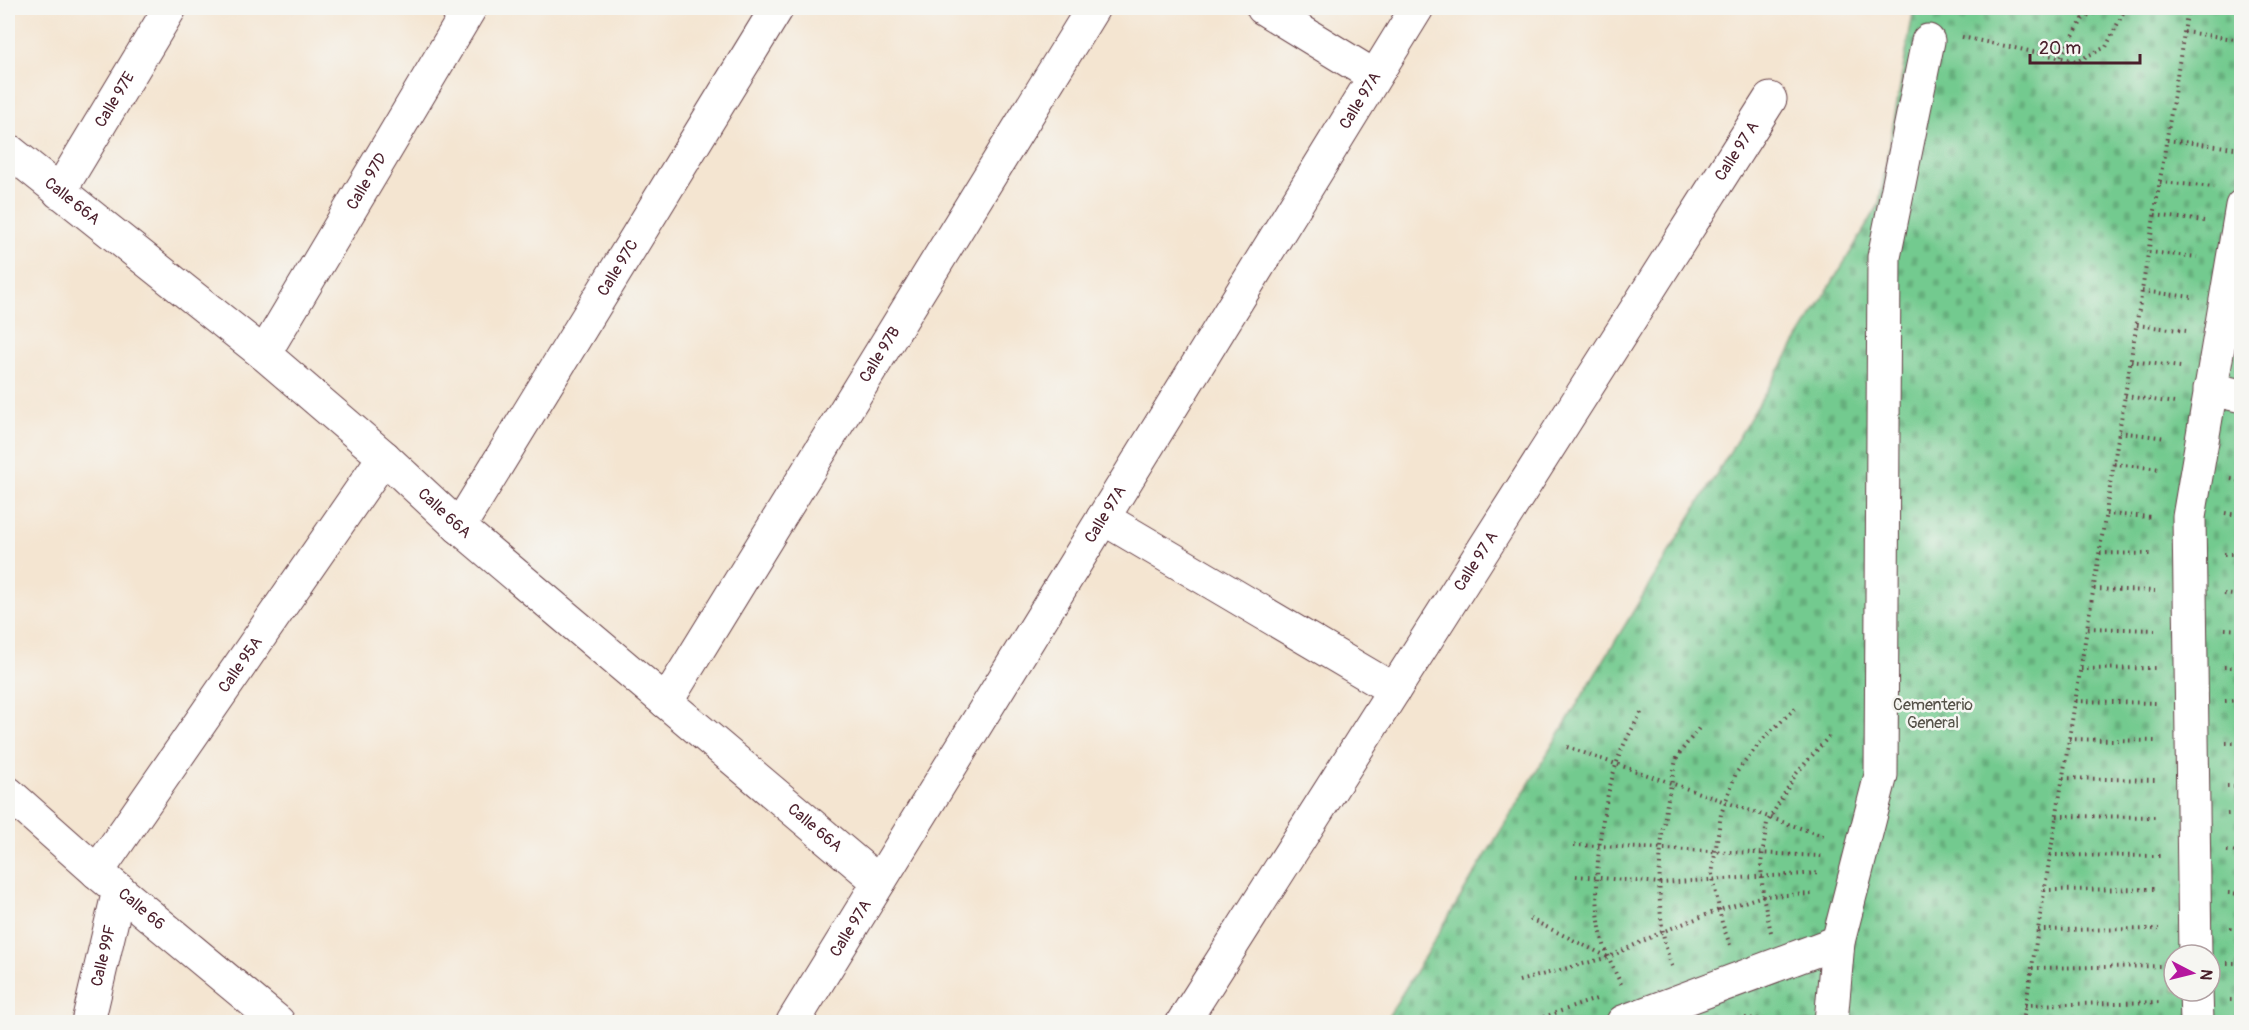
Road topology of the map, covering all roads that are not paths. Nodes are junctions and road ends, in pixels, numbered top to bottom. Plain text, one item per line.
1 (170, 8) edge
2 (470, 8) edge
3 (777, 8) edge
4 (1093, 8) edge
5 (1263, 8) edge
6 (1417, 8) edge
7 (1941, 38) road end
8 (1374, 76) junction
9 (1770, 99) dead end
10 (8, 150) edge
11 (59, 192) junction
12 (2229, 197) edge
13 (264, 354) junction
14 (2213, 384) edge
15 (384, 457) junction
16 (1103, 518) junction
17 (459, 528) junction
18 (1394, 690) junction
19 (666, 702) junction
20 (8, 793) edge
21 (108, 881) junction
22 (879, 882) junction
23 (1838, 942) junction
24 (2196, 943) edge
25 (2187, 1003) edge
26 (88, 1023) edge
27 (278, 1023) edge
28 (793, 1023) edge
29 (1183, 1023) edge
30 (1623, 1023) edge
31 (1831, 1023) edge
32 (2197, 1023) edge

1 - 11 street, Calle 97E
2 - 13 street, Calle 97D
3 - 17 street, Calle 97C
4 - 19 street, Calle 97B
5 - 8 street
6 - 8 street, Calle 97A
7 - 23 street
8 - 16 street, Calle 97A
9 - 18 street, Calle 97 A
10 - 11 street, Calle 66A
11 - 13 street, Calle 66A
12 - 14 street
13 - 15 street, Calle 66A
14 - 24 street
15 - 17 street, Calle 66A
15 - 21 street, Calle 95A
16 - 18 street
16 - 22 street, Calle 97A
17 - 19 street, Calle 66A
18 - 29 street, Calle 97 A
19 - 22 street, Calle 66A
20 - 21 street, Calle 66
21 - 26 street, Calle 99F
21 - 27 street, Calle 66
22 - 28 street, Calle 97A
23 - 30 street
23 - 31 street
25 - 32 street

